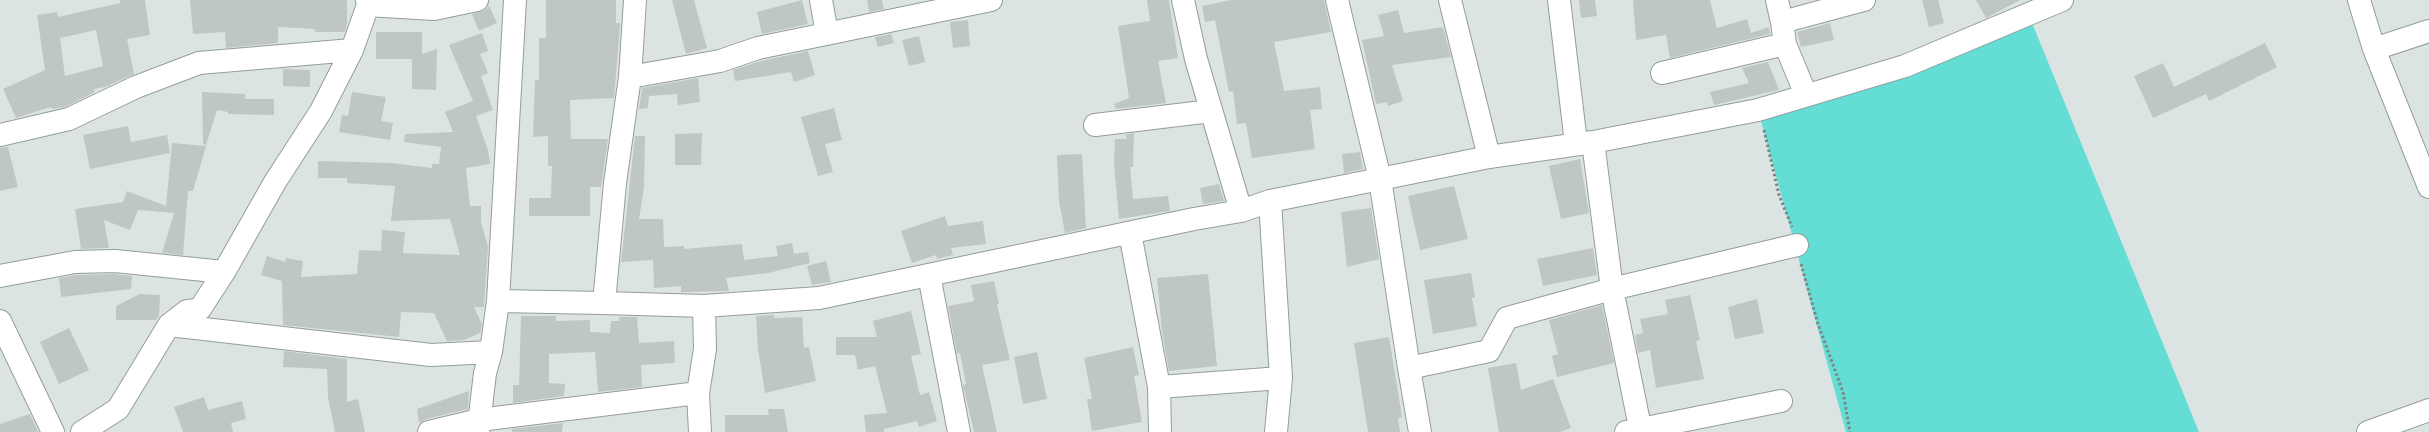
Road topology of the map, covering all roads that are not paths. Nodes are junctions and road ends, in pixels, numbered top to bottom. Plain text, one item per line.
1 (477, 0) edge
2 (515, 0) edge
3 (635, 0) edge
4 (821, 0) edge
5 (991, 0) edge
6 (1183, 0) edge
7 (1337, 0) edge
8 (1450, 0) edge
9 (1559, 0) edge
10 (1864, 0) edge
11 (2062, 0) edge
12 (2359, 0) edge
13 (368, 2) edge
14 (2026, 7) edge
15 (1779, 11) edge
16 (2429, 31) edge
17 (827, 34) junction
18 (1785, 44) junction
19 (2374, 49) junction
20 (352, 50) junction
21 (1662, 73) dead end
22 (630, 77) junction
23 (1806, 95) junction
24 (1211, 111) junction
25 (1095, 125) dead end
26 (0, 135) edge
27 (1584, 142) junction
28 (1489, 157) junction
29 (1380, 179) junction
30 (2429, 187) edge
31 (1270, 201) junction
32 (1242, 212) junction
33 (1130, 233) junction
34 (1797, 245) road end
35 (224, 272) junction
36 (929, 275) junction
37 (0, 276) edge
38 (1612, 289) junction
39 (498, 301) junction
40 (604, 303) junction
41 (704, 306) junction
42 (0, 321) edge
43 (169, 326) junction
44 (491, 352) junction
45 (1409, 368) junction
46 (1281, 378) junction
47 (1159, 387) junction
48 (698, 393) junction
49 (1781, 401) dead end
50 (2429, 410) edge
51 (479, 426) edge
52 (1636, 431) edge
53 (53, 432) edge
54 (82, 432) edge
55 (430, 432) edge
56 (700, 432) edge
57 (955, 432) edge
58 (1160, 432) edge
59 (1276, 432) edge
60 (1420, 432) edge
61 (2368, 432) edge

1 - 13 street
2 - 39 street
3 - 22 street
4 - 17 street
5 - 17 street
6 - 24 street
7 - 29 street
8 - 28 street
9 - 27 street
10 - 15 street
11 - 14 street
12 - 19 street
13 - 20 street
14 - 23 street
15 - 18 street
16 - 19 street
17 - 22 street
18 - 21 street
18 - 23 street
19 - 30 street
20 - 26 street
20 - 35 street
22 - 40 street
23 - 27 street
24 - 25 street
24 - 32 street
27 - 28 street
27 - 38 street
28 - 29 street
29 - 31 street
29 - 45 street
31 - 32 street
31 - 46 street
32 - 33 street
33 - 36 street
33 - 47 street
34 - 38 street
35 - 37 street
35 - 43 street
36 - 41 street
36 - 57 street
38 - 45 street
38 - 52 street
39 - 40 street
39 - 44 street
40 - 41 street
41 - 48 street
42 - 53 street
43 - 44 street
43 - 54 street
44 - 51 street
45 - 60 street
46 - 47 street
46 - 59 street
47 - 58 street
48 - 51 street
48 - 56 street
49 - 52 street
50 - 61 street
51 - 55 street

